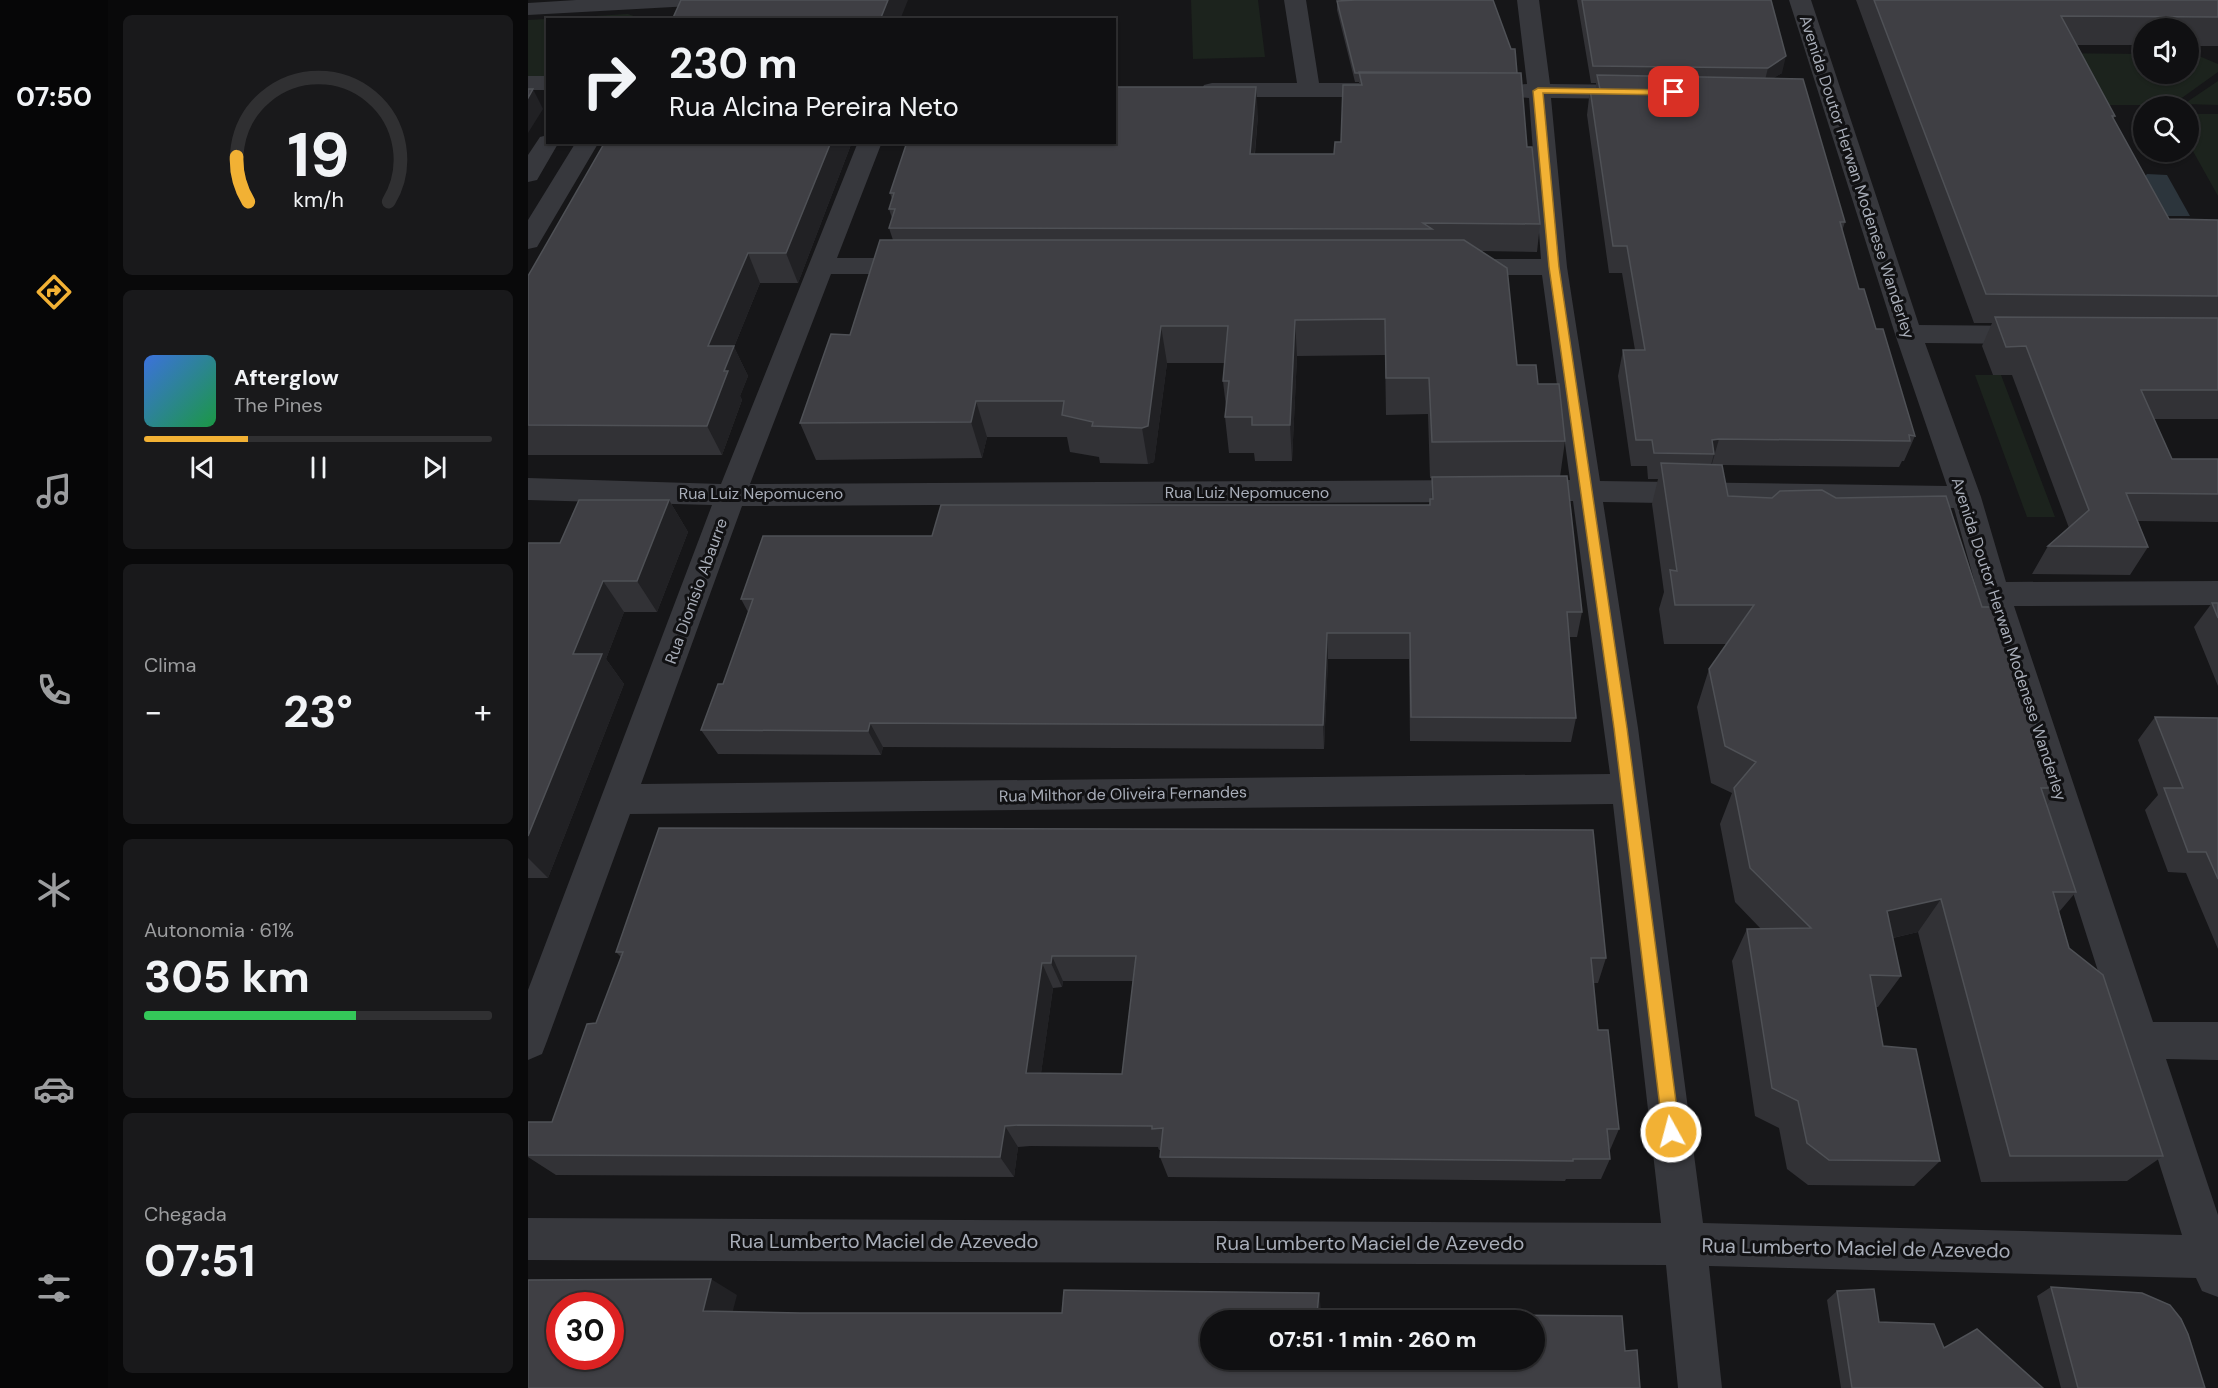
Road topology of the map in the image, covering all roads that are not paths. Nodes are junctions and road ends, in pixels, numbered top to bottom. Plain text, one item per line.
1 (691, 0) edge
2 (1295, 0) edge
3 (1528, 0) edge
4 (1800, 0) edge
5 (528, 9) edge
6 (657, 11) edge
7 (528, 83) edge
8 (546, 83) edge
9 (1186, 90) edge
10 (1309, 90) junction
11 (1412, 90) edge
12 (1492, 90) edge
13 (1538, 91) junction
14 (1656, 92) edge
15 (547, 144) edge
16 (587, 144) edge
17 (869, 144) edge
18 (528, 175) edge
19 (528, 241) edge
20 (821, 266) junction
21 (939, 266) edge
22 (1436, 267) edge
23 (1554, 267) junction
24 (1908, 334) junction
25 (2051, 335) edge
26 (528, 489) edge
27 (1587, 490) junction
28 (731, 495) junction
29 (1965, 497) junction
30 (2218, 593) edge
31 (1994, 594) junction
32 (1627, 789) junction
33 (619, 799) junction
34 (2140, 1040) junction
35 (528, 1041) edge
36 (2218, 1041) edge
37 (528, 1239) edge
38 (1685, 1244) junction
39 (2215, 1268) edge
40 (1700, 1388) edge

1 - 6 street
2 - 10 street
3 - 13 street
4 - 24 street, Avenida Doutor Herwan Modenese Wanderley
5 - 6 street
7 - 8 street
9 - 10 street
10 - 11 street
12 - 13 street
13 - 14 street
13 - 23 street
15 - 18 street
16 - 19 street
17 - 20 street, Rua Dionísio Abaurre
20 - 21 street
20 - 28 street, Rua Dionísio Abaurre
22 - 23 street
23 - 27 street
24 - 25 street
24 - 29 street, Avenida Doutor Herwan Modenese Wanderley
26 - 28 street, Rua Luiz Nepomuceno
27 - 28 street, Rua Luiz Nepomuceno
27 - 29 street, Rua Luiz Nepomuceno
27 - 32 street
28 - 33 street, Rua Dionísio Abaurre
29 - 31 street, Avenida Doutor Herwan Modenese Wanderley
30 - 31 street
31 - 34 street, Avenida Doutor Herwan Modenese Wanderley
32 - 33 street, Rua Milthor de Oliveira Fernandes
32 - 38 street
33 - 35 street, Rua Dionísio Abaurre
34 - 36 street
34 - 39 street, Avenida Doutor Herwan Modenese Wanderley
37 - 38 street, Rua Lumberto Maciel de Azevedo
38 - 39 street, Rua Lumberto Maciel de Azevedo
38 - 40 street

